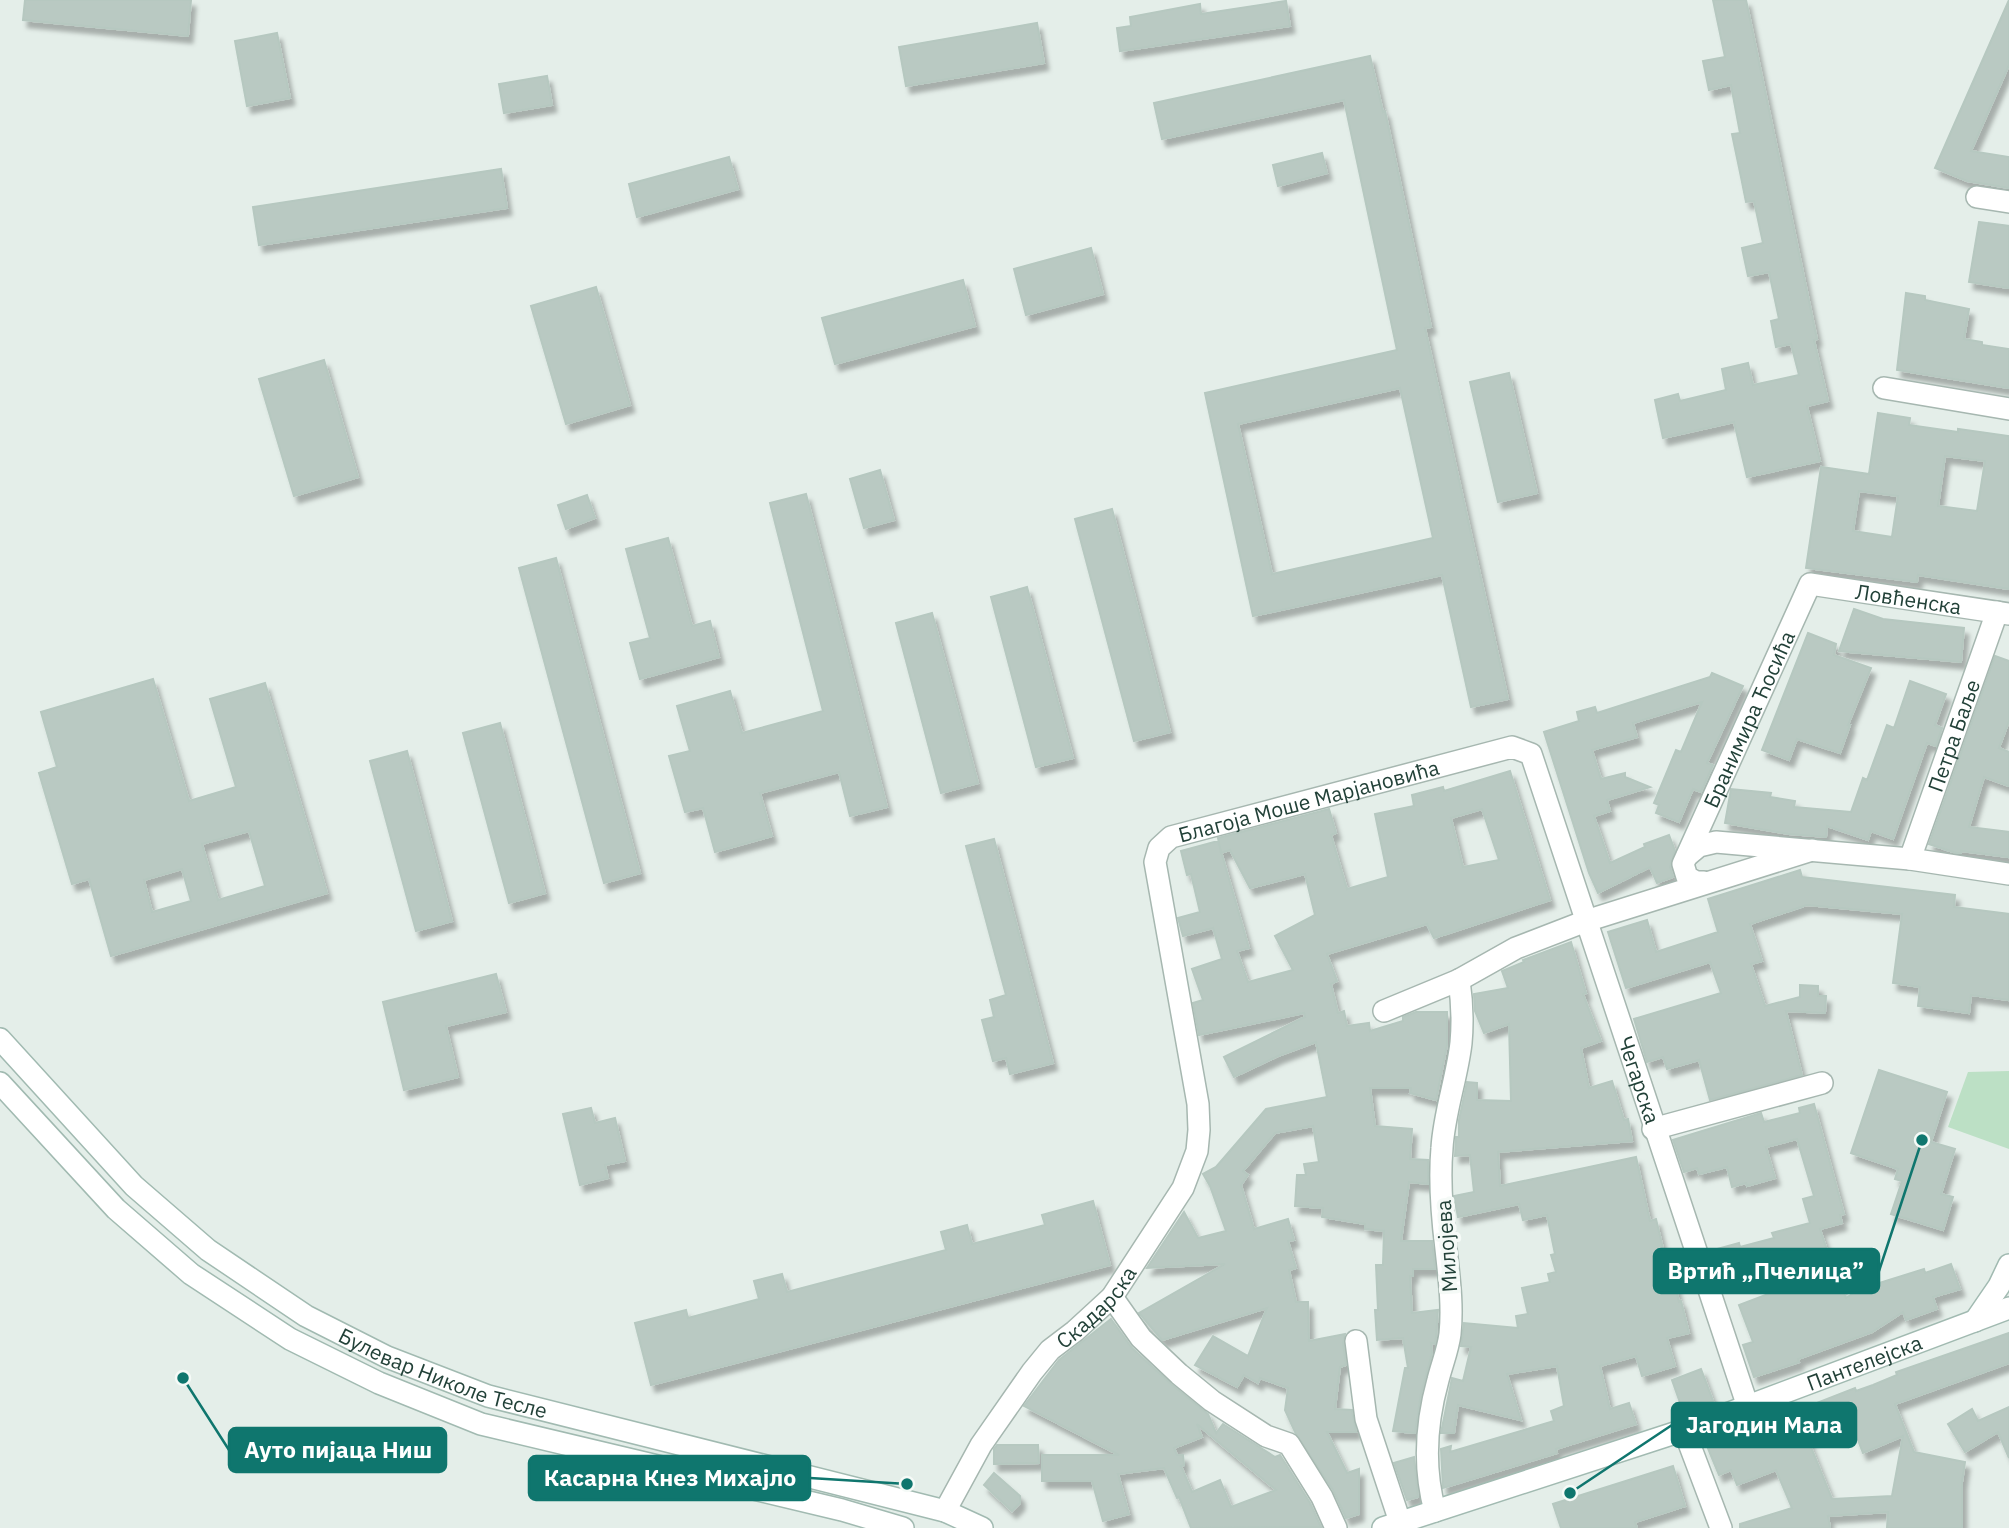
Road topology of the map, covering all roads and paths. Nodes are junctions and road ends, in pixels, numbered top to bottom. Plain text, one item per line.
1 (1977, 197) dead end
2 (2009, 202) edge
3 (1884, 387) dead end
4 (2009, 409) edge
5 (1810, 584) joint
6 (2003, 613) edge
7 (1531, 754) joint
8 (1812, 850) junction
9 (1688, 856) junction
10 (1910, 859) junction
11 (2009, 874) edge
12 (1704, 883) junction
13 (1586, 921) junction
14 (1459, 980) junction
15 (1384, 1011) dead end
16 (0, 1039) edge
17 (0, 1083) edge
18 (1822, 1083) dead end
19 (1194, 1084) joint
20 (1653, 1129) junction
21 (2009, 1265) edge
22 (1112, 1297) junction
23 (2009, 1308) edge
24 (1975, 1321) junction
25 (1356, 1341) dead end
26 (1748, 1407) junction
27 (1684, 1430) junction
28 (945, 1511) junction
29 (1435, 1511) junction
30 (1392, 1525) edge
31 (903, 1528) edge
32 (982, 1528) edge
33 (1336, 1528) edge
34 (1721, 1528) edge

1 - 2 street
3 - 4 street
5 - 6 street, Ловћенска
5 - 9 street, Бранимира Ћосића
6 - 10 street, Петра Баље
7 - 13 street, Чегарска
7 - 19 street, Благоја Моше Марјановића
8 - 9 street
8 - 10 street
8 - 12 street
9 - 12 street
10 - 11 street
12 - 13 street
13 - 14 street
13 - 20 street, Чегарска
14 - 15 street
14 - 29 street, Милојева
16 - 28 street, Булевар Николе Тесле
17 - 31 street, Булевар Николе Тесле
18 - 20 street
19 - 22 street, Скадарска
20 - 26 street, Чегарска
21 - 24 street
22 - 28 street, Скадарска
22 - 33 street
23 - 24 street, Пантелејска
24 - 26 street, Пантелејска
25 - 30 street, Пантелејска
26 - 27 street, Пантелејска
27 - 29 street, Пантелејска
27 - 34 street
28 - 32 street, Булевар Николе Тесле
29 - 30 street, Пантелејска

